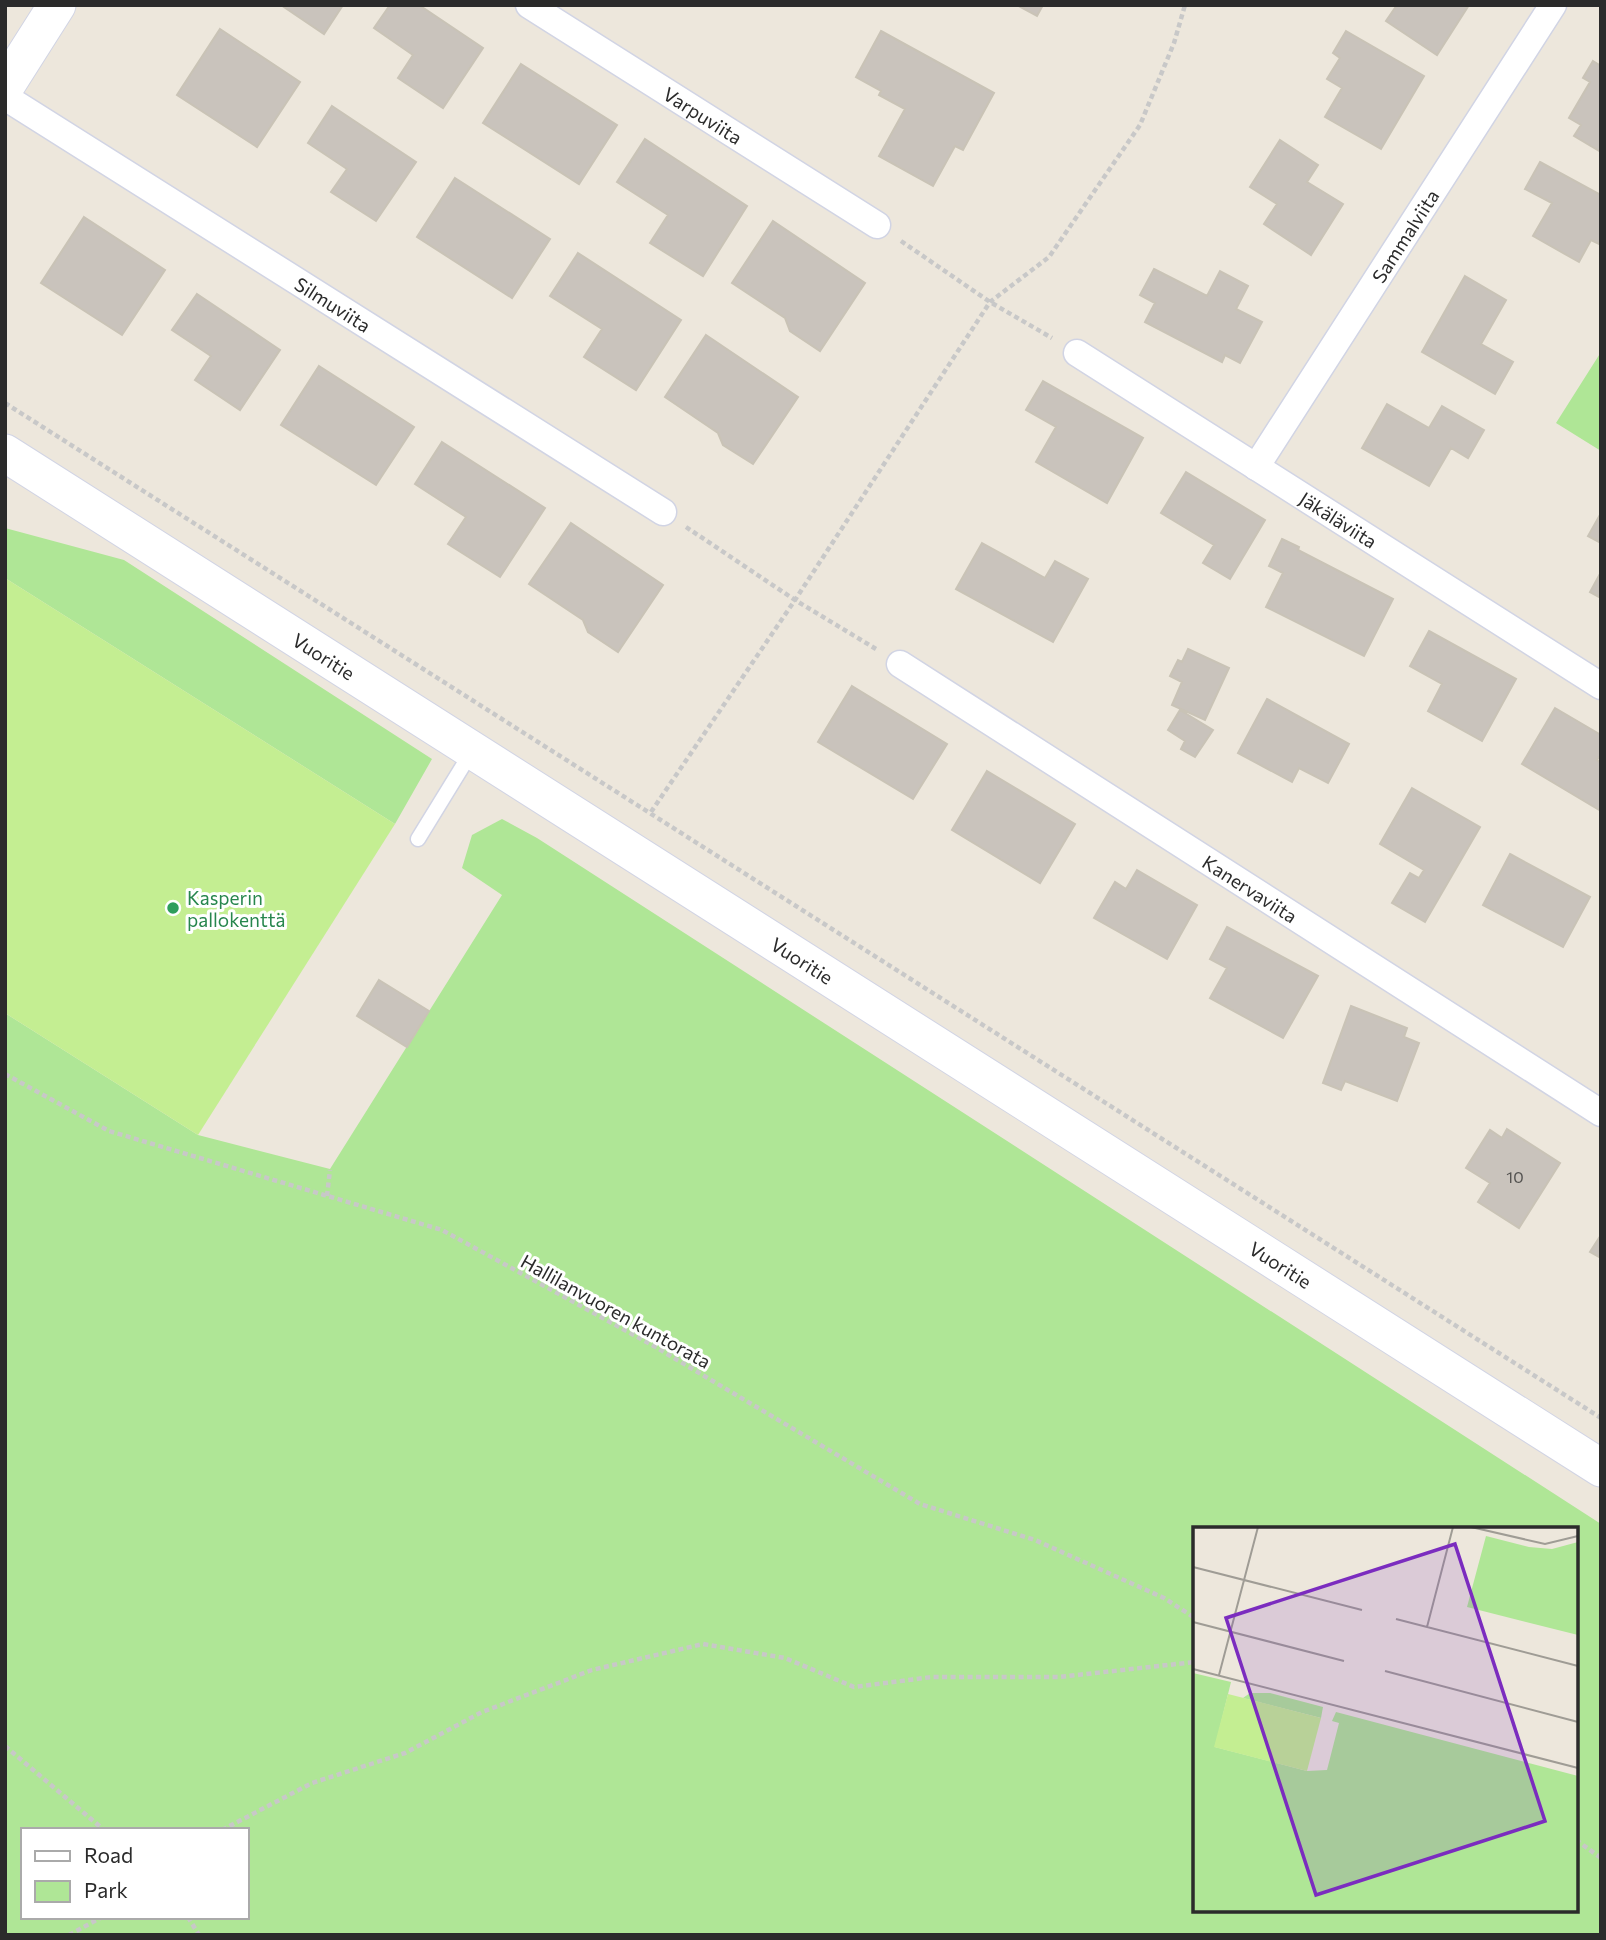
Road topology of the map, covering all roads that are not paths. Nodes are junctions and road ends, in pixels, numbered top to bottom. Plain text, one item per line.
1 (57, 5) edge
2 (529, 5) edge
3 (1553, 5) edge
4 (5, 87) edge
5 (5, 97) edge
6 (877, 225) road end
7 (1077, 353) road end
8 (5, 453) edge
9 (1256, 467) junction
10 (663, 512) road end
11 (900, 664) road end
12 (1601, 686) edge
13 (473, 750) junction
14 (418, 839) dead end
15 (1601, 1113) edge
16 (1601, 1468) edge

1 - 4 street
2 - 6 street, Varpuviita
3 - 9 street, Sammalviita
5 - 10 street, Silmuviita
7 - 9 street, Jäkäläviita
8 - 13 street, Vuoritie
9 - 12 street, Jäkäläviita
11 - 15 street, Kanervaviita
13 - 14 lane
13 - 16 street, Vuoritie

